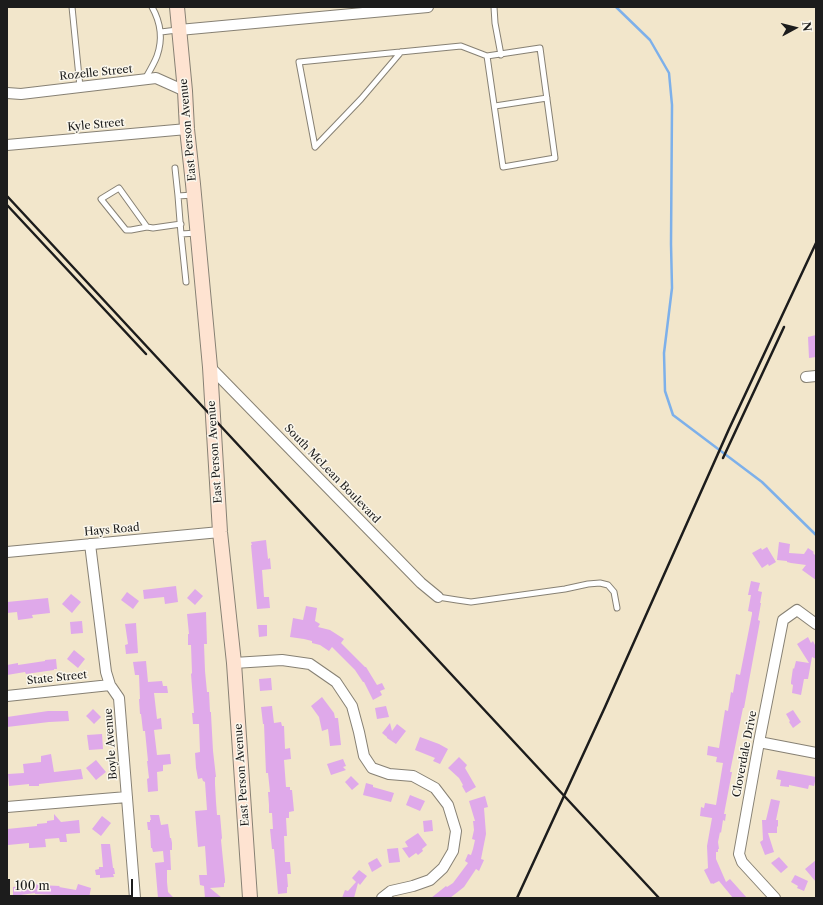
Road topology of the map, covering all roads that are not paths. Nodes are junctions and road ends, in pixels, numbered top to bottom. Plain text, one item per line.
1 (72, 7) edge
2 (152, 7) edge
3 (177, 7) edge
4 (428, 7) edge
5 (494, 7) edge
6 (179, 30) junction
7 (160, 32) junction
8 (401, 52) junction
9 (501, 55) junction
10 (487, 56) junction
11 (144, 80) junction
12 (80, 87) junction
13 (185, 91) junction
14 (7, 93) edge
15 (547, 98) junction
16 (495, 106) junction
17 (187, 129) junction
18 (7, 145) edge
19 (175, 168) dead end
20 (194, 195) junction
21 (178, 196) junction
22 (181, 224) junction
23 (147, 227) junction
24 (198, 233) junction
25 (181, 234) junction
26 (186, 282) dead end
27 (210, 367) junction
28 (220, 532) junction
29 (90, 544) junction
30 (7, 552) edge
31 (438, 597) joint
32 (617, 608) dead end
33 (816, 624) edge
34 (234, 663) junction
35 (110, 685) junction
36 (7, 696) edge
37 (759, 742) junction
38 (816, 754) edge
39 (127, 797) junction
40 (7, 807) edge
41 (135, 898) edge
42 (250, 898) edge
43 (382, 898) edge
44 (775, 898) edge

1 - 12 lane
2 - 7 lane
3 - 6 main road, East Person Avenue
4 - 6 street
5 - 9 lane
6 - 7 lane
6 - 13 main road, East Person Avenue
7 - 11 lane
8 - 8 lane
8 - 10 lane
9 - 10 lane
9 - 15 lane
10 - 16 lane
11 - 12 street, Rozelle Street
11 - 13 street, Rozelle Street
12 - 14 street, Rozelle Street
13 - 17 main road, East Person Avenue
15 - 16 lane
15 - 16 lane
17 - 18 street, Kyle Street
17 - 20 main road, East Person Avenue
19 - 21 lane
20 - 21 lane
20 - 24 main road, East Person Avenue
21 - 22 lane
22 - 23 lane
22 - 25 lane
23 - 23 lane
24 - 25 lane
24 - 27 main road, East Person Avenue
25 - 26 lane
27 - 28 main road, East Person Avenue
27 - 31 street, South McLean Boulevard
28 - 29 street, Hays Road
28 - 34 main road, East Person Avenue
29 - 30 street, Hays Road
29 - 35 street, Boyle Avenue
31 - 32 lane
33 - 37 street, Cloverdale Drive
34 - 42 main road, East Person Avenue
34 - 43 street
35 - 36 street, State Street
35 - 39 street, Boyle Avenue
37 - 38 street
37 - 44 street, Cloverdale Drive
39 - 40 street
39 - 41 street, Boyle Avenue

